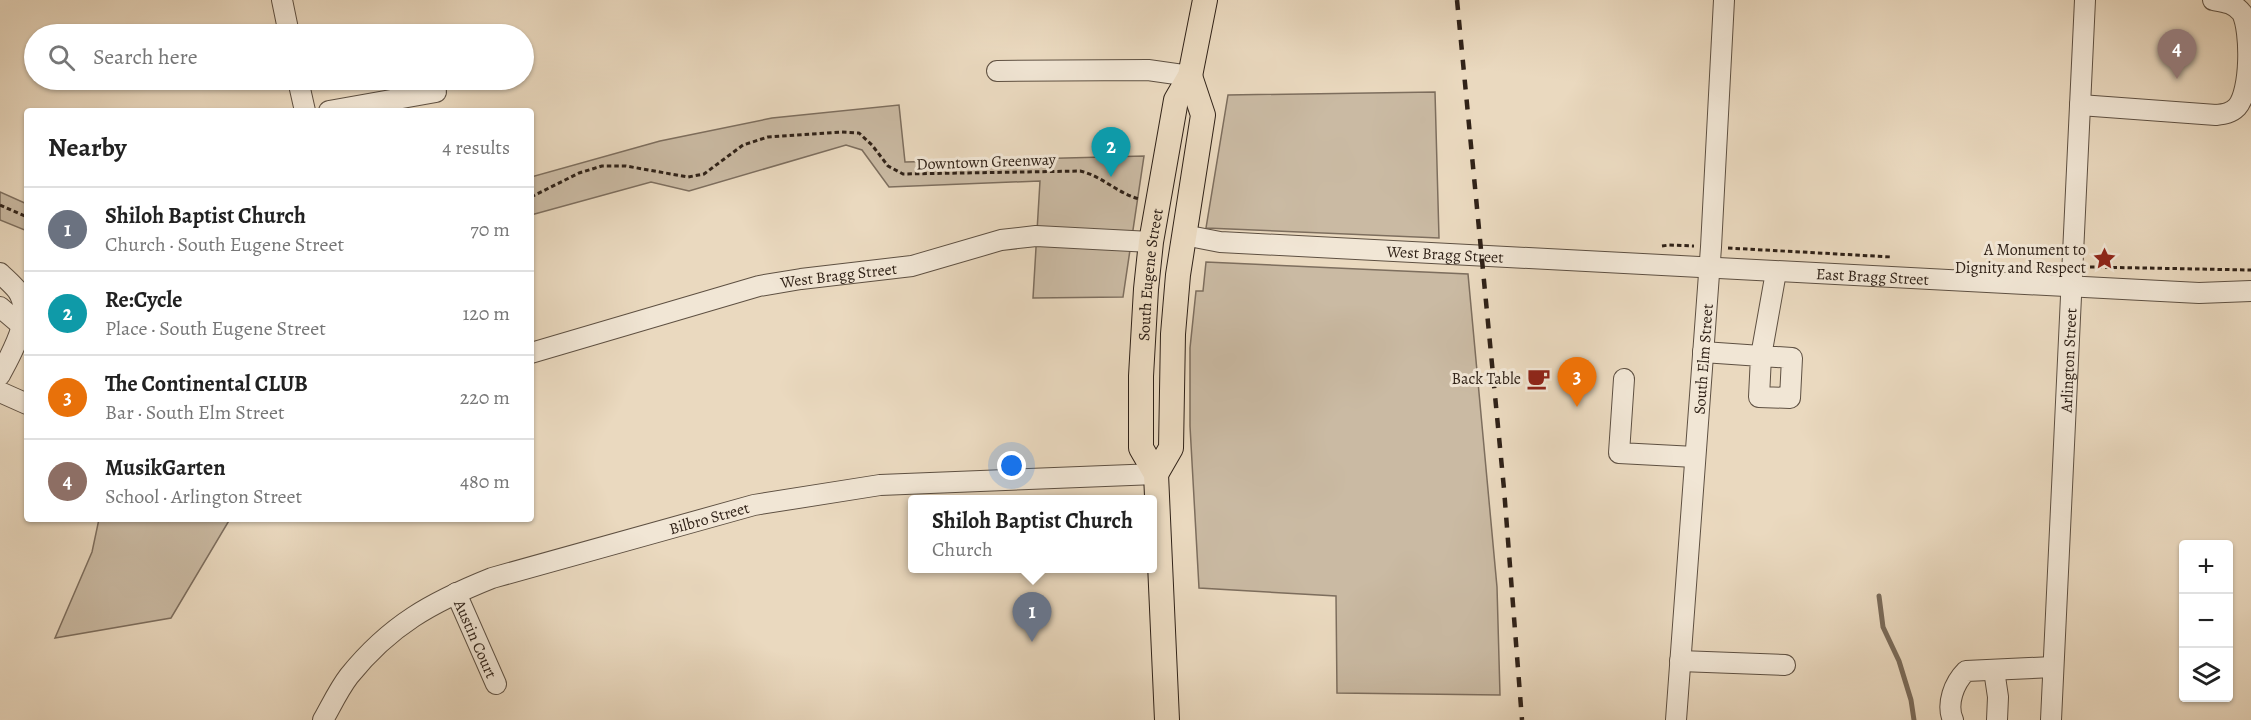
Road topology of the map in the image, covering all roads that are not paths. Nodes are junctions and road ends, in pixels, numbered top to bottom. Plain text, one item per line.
1 (282, 0) edge
2 (1205, 0) edge
3 (1724, 0) edge
4 (2085, 0) edge
5 (2213, 0) edge
6 (287, 24) edge
7 (997, 71) dead end
8 (1190, 76) junction
9 (300, 90) edge
10 (436, 93) dead end
11 (2080, 105) junction
12 (304, 108) edge
13 (347, 108) edge
14 (1184, 235) junction
15 (1151, 242) junction
16 (1709, 268) junction
17 (1776, 272) junction
18 (0, 273) edge
19 (2072, 287) junction
20 (2251, 291) edge
21 (0, 307) edge
22 (21, 325) junction
23 (534, 351) edge
24 (1703, 352) junction
25 (0, 375) edge
26 (1624, 379) dead end
27 (0, 392) edge
28 (24, 403) edge
29 (1695, 457) junction
30 (1156, 474) junction
31 (1157, 495) edge
32 (1157, 496) edge
33 (456, 593) junction
34 (1680, 661) junction
35 (1785, 665) dead end
36 (2053, 667) junction
37 (1994, 670) junction
38 (496, 684) dead end
39 (323, 720) edge
40 (1167, 720) edge
41 (1676, 720) edge
42 (1953, 720) edge
43 (1997, 720) edge
44 (2051, 720) edge

1 - 6 street
2 - 8 main road, South Eugene Street
3 - 16 street, South Elm Street
4 - 11 street, Arlington Street
5 - 11 street
7 - 8 street
8 - 14 main road, South Eugene Street
8 - 15 main road, South Eugene Street
9 - 12 street
10 - 13 street
11 - 19 street, Arlington Street
14 - 16 street, West Bragg Street
14 - 30 main road, South Eugene Street
15 - 23 street, West Bragg Street
15 - 30 main road, South Eugene Street
16 - 17 street, East Bragg Street
16 - 24 street, South Elm Street
17 - 19 street, East Bragg Street
17 - 24 street
18 - 22 street
19 - 20 street, East Bragg Street
19 - 36 street, Arlington Street
21 - 22 street
22 - 25 street
24 - 29 street, South Elm Street
26 - 29 street
27 - 28 street
29 - 34 street, South Elm Street
30 - 31 main road, South Eugene Street
30 - 33 street, Bilbro Street
32 - 40 main road, South Eugene Street
33 - 38 street, Austin Court
33 - 39 street, Bilbro Street
34 - 35 street
34 - 41 street, South Elm Street
36 - 37 street
36 - 44 street, Arlington Street
37 - 42 street
37 - 43 street

